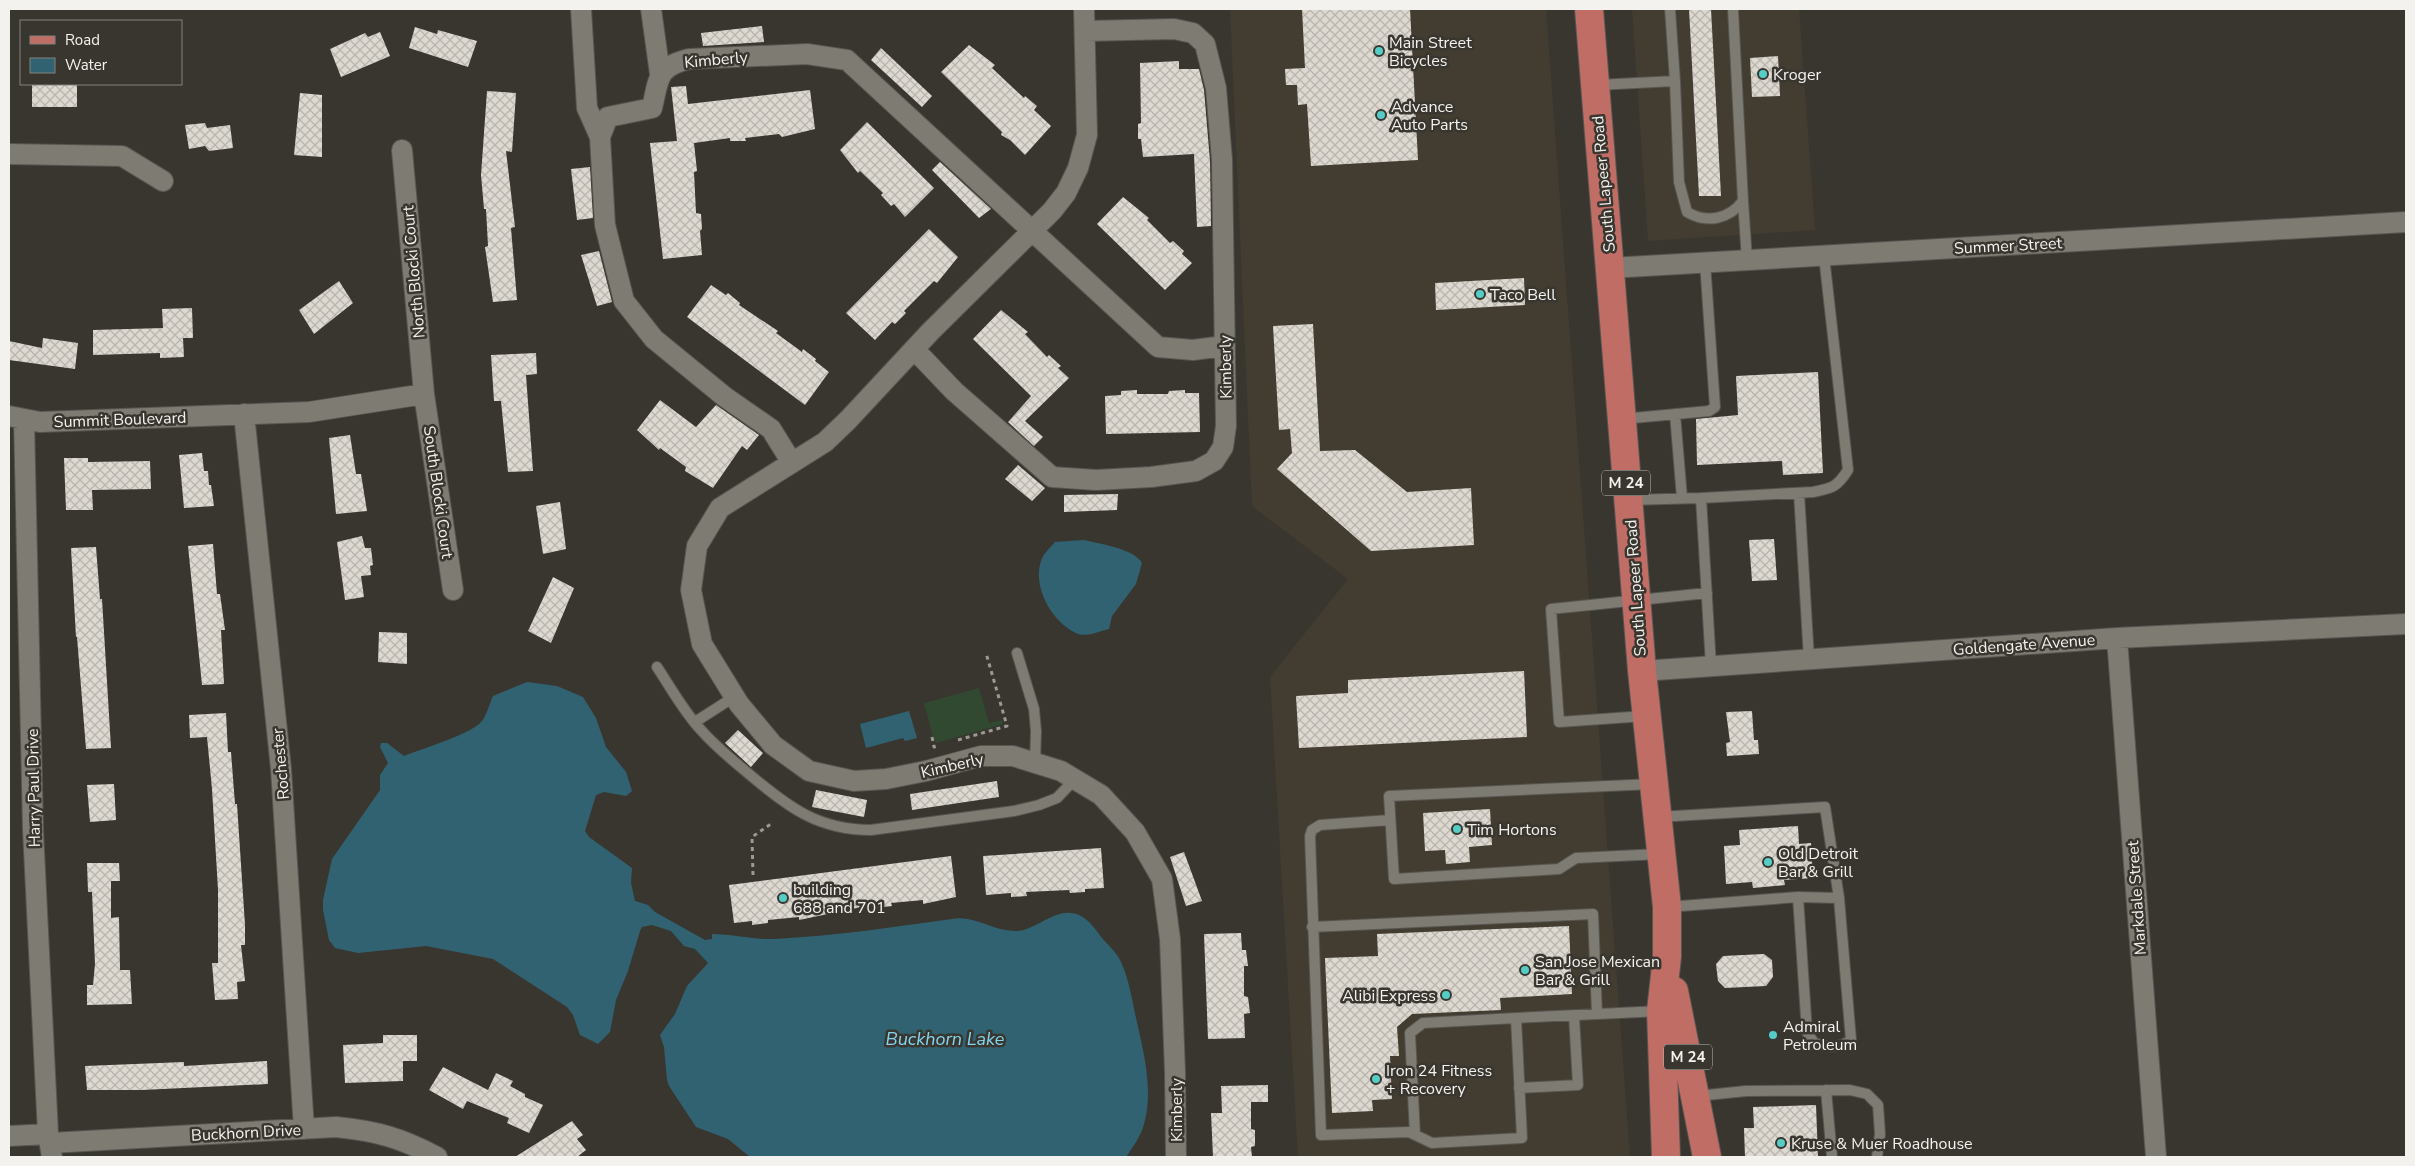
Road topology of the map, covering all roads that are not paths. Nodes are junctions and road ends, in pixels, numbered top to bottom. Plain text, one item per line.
1 (581, 9) edge
2 (651, 9) edge
3 (1084, 9) edge
4 (1589, 9) edge
5 (1670, 9) edge
6 (1733, 9) edge
7 (1085, 31) junction
8 (660, 74) junction
9 (1675, 81) junction
10 (1594, 86) junction
11 (600, 137) junction
12 (402, 150) dead end
13 (9, 154) edge
14 (163, 181) dead end
15 (1743, 201) junction
16 (2406, 222) edge
17 (1032, 231) junction
18 (1824, 256) junction
19 (1747, 260) junction
20 (1704, 262) junction
21 (1610, 268) junction
22 (1224, 346) junction
23 (914, 349) junction
24 (424, 394) junction
25 (237, 414) junction
26 (1675, 414) junction
27 (17, 418) edge
28 (1621, 420) junction
29 (792, 463) junction
30 (1798, 493) junction
31 (1682, 498) junction
32 (1701, 498) junction
33 (1628, 500) junction
34 (453, 590) dead end
35 (1707, 593) junction
36 (1636, 599) junction
37 (2406, 624) edge
38 (2117, 638) junction
39 (1017, 653) dead end
40 (1809, 659) junction
41 (1711, 666) junction
42 (657, 667) dead end
43 (1642, 671) junction
44 (734, 697) junction
45 (1646, 716) junction
46 (695, 722) junction
47 (1035, 763) junction
48 (1075, 779) junction
49 (1654, 784) junction
50 (1657, 817) junction
51 (1390, 820) junction
52 (1661, 854) junction
53 (1798, 898) junction
54 (1839, 898) junction
55 (1667, 907) junction
56 (1312, 926) junction
57 (1667, 958) junction
58 (1662, 1011) junction
59 (1597, 1014) junction
60 (1574, 1016) junction
61 (1516, 1018) junction
62 (1519, 1088) junction
63 (1826, 1090) junction
64 (1696, 1096) junction
65 (304, 1129) junction
66 (1415, 1134) junction
67 (9, 1136) edge
68 (50, 1145) edge
69 (437, 1157) edge
70 (1176, 1157) edge
71 (1666, 1157) edge
72 (1707, 1157) edge
73 (1832, 1157) edge
74 (1877, 1157) edge
75 (2156, 1157) edge

1 - 11 street
2 - 8 street
3 - 7 street, Kimberly
4 - 10 main road, South Lapeer Road / M 24
5 - 9 lane
6 - 15 lane
7 - 17 street, Kimberly
7 - 22 street, Kimberly
8 - 11 street
8 - 17 street, Kimberly
9 - 10 lane
9 - 15 lane
10 - 21 main road, South Lapeer Road / M 24
11 - 29 street
12 - 24 street, North Blocki Court
13 - 14 street
15 - 19 lane
16 - 18 street, Summer Street
17 - 22 street
17 - 23 street, Kimberly
18 - 19 street, Summer Street
18 - 30 lane
19 - 20 street, Summer Street
20 - 21 street, Summer Street
20 - 26 lane
21 - 28 main road, South Lapeer Road / M 24
22 - 23 street, Kimberly
23 - 29 street, Kimberly
24 - 25 street, Summit Boulevard
24 - 34 street, South Blocki Court
25 - 27 street, Summit Boulevard
25 - 65 street, Rochester
26 - 28 lane
26 - 31 lane
27 - 68 street, Harry Paul Drive
28 - 33 main road, South Lapeer Road / M 24
29 - 44 street, Kimberly
30 - 32 lane
30 - 40 lane
31 - 32 lane
31 - 33 lane
32 - 35 lane
33 - 36 main road, South Lapeer Road / M 24
35 - 36 lane
35 - 41 lane
36 - 43 main road, South Lapeer Road / M 24
36 - 45 lane
37 - 38 street, Goldengate Avenue
38 - 40 street, Goldengate Avenue
38 - 75 street, Markdale Street
39 - 47 lane
40 - 41 street, Goldengate Avenue
41 - 43 street, Goldengate Avenue
42 - 46 lane
43 - 45 main road, South Lapeer Road / M 24
44 - 46 lane
44 - 47 street, Kimberly
45 - 49 main road, South Lapeer Road / M 24
46 - 48 lane
47 - 48 street, Kimberly
48 - 70 street, Kimberly
49 - 50 main road, South Lapeer Road / M 24
49 - 51 lane
50 - 52 main road, South Lapeer Road / M 24
50 - 54 lane
51 - 52 lane
51 - 56 lane
52 - 55 main road, South Lapeer Road / M 24
53 - 54 lane
53 - 54 lane
53 - 55 lane
55 - 57 main road, South Lapeer Road / M 24
56 - 59 lane
56 - 66 lane
57 - 58 main road, South Lapeer Road / M 24
57 - 64 main road, South Lapeer Road / M 24
58 - 59 lane
58 - 71 main road, South Lapeer Road / M 24
59 - 60 lane
60 - 61 lane
60 - 62 lane
61 - 62 lane
61 - 66 lane
62 - 66 lane
63 - 64 lane
63 - 73 lane
63 - 74 lane
64 - 72 main road, South Lapeer Road / M 24
65 - 68 street, Buckhorn Drive
65 - 69 street, Buckhorn Drive
67 - 68 street, Buckhorn Drive

